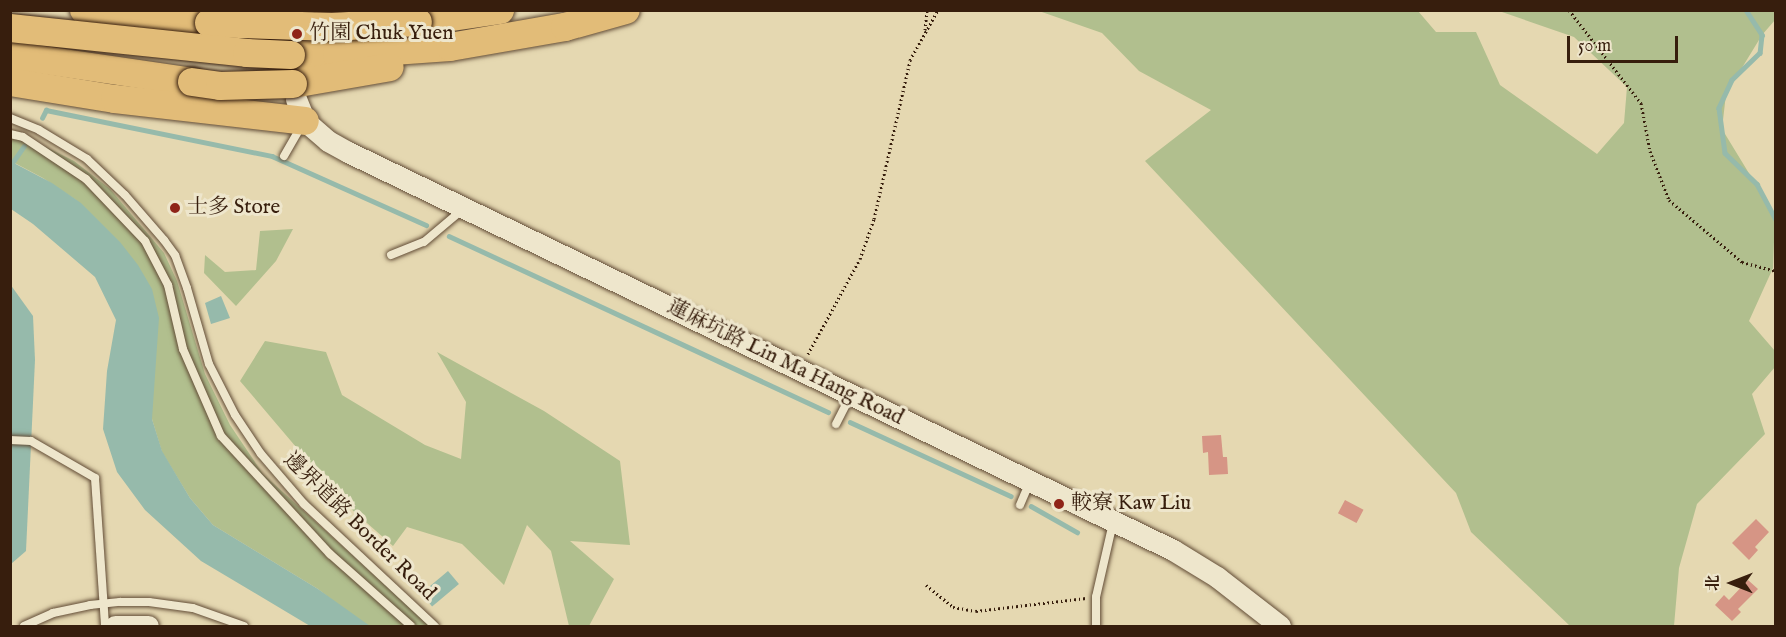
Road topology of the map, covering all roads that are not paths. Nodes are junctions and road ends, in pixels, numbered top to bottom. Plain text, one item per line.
1 (84, 10) edge
2 (329, 10) edge
3 (500, 10) edge
4 (626, 10) edge
5 (418, 22) junction
6 (10, 28) edge
7 (487, 42) junction
8 (10, 56) edge
9 (10, 82) edge
10 (301, 110) junction
11 (10, 118) edge
12 (10, 134) edge
13 (284, 156) dead end
14 (464, 208) junction
15 (391, 255) dead end
16 (850, 395) junction
17 (836, 424) dead end
18 (10, 440) edge
19 (1031, 481) junction
20 (1020, 505) dead end
21 (1114, 521) junction
22 (104, 604) junction
23 (24, 627) edge
24 (105, 627) edge
25 (115, 627) edge
26 (148, 627) edge
27 (244, 627) edge
28 (411, 627) edge
29 (435, 627) edge
30 (1096, 627) edge
31 (1280, 627) edge

1 - 5 highway, bridge
2 - 5 highway, bridge
3 - 5 highway
4 - 7 highway
6 - 7 highway, bridge
7 - 8 highway, bridge
9 - 10 highway
10 - 13 lane
10 - 14 street, 蓮麻坑路 Lin Ma Hang Road
11 - 29 lane, 邊界道路 Border Road
12 - 28 lane
14 - 15 lane
14 - 16 street, 蓮麻坑路 Lin Ma Hang Road
16 - 17 lane
16 - 19 street, 蓮麻坑路 Lin Ma Hang Road
18 - 22 lane
19 - 20 lane
19 - 21 street, 蓮麻坑路 Lin Ma Hang Road
21 - 30 lane
21 - 31 street, 蓮麻坑路 Lin Ma Hang Road
22 - 23 lane
22 - 24 lane
22 - 27 lane
25 - 26 street

